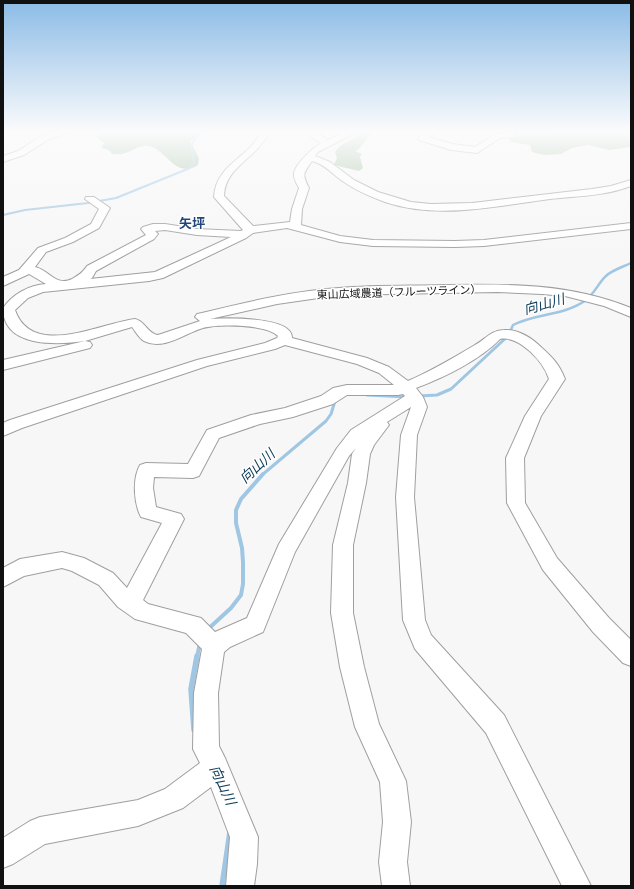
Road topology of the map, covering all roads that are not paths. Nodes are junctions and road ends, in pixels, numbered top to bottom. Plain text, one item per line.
1 (228, 173) edge
2 (298, 173) edge
3 (340, 173) edge
4 (631, 183) edge
5 (93, 201) dead end
6 (295, 226) junction
7 (631, 226) edge
8 (247, 233) junction
9 (25, 270) junction
10 (3, 282) edge
11 (72, 284) junction
12 (58, 285) junction
13 (631, 313) edge
14 (143, 332) junction
15 (284, 340) junction
16 (3, 365) edge
17 (410, 392) junction
18 (391, 412) junction
19 (3, 430) edge
20 (3, 578) edge
21 (130, 604) junction
22 (207, 639) junction
23 (631, 655) edge
24 (208, 772) junction
25 (3, 854) edge
26 (240, 886) edge
27 (396, 886) edge
28 (577, 886) edge

1 - 8 street
2 - 6 street
3 - 4 street
5 - 9 street
6 - 7 street
6 - 8 street
8 - 11 street
8 - 11 street
9 - 10 street
9 - 12 street
11 - 12 street
12 - 14 street
13 - 14 street, 東山広域農道（フルーツライン）
14 - 15 street
14 - 16 street, 東山広域農道（フルーツライン）
15 - 17 street
15 - 19 street
17 - 18 street
17 - 21 street
17 - 23 street
17 - 28 street
18 - 22 street
18 - 27 street
20 - 21 street
21 - 22 street
22 - 24 street
24 - 25 street
24 - 26 street

